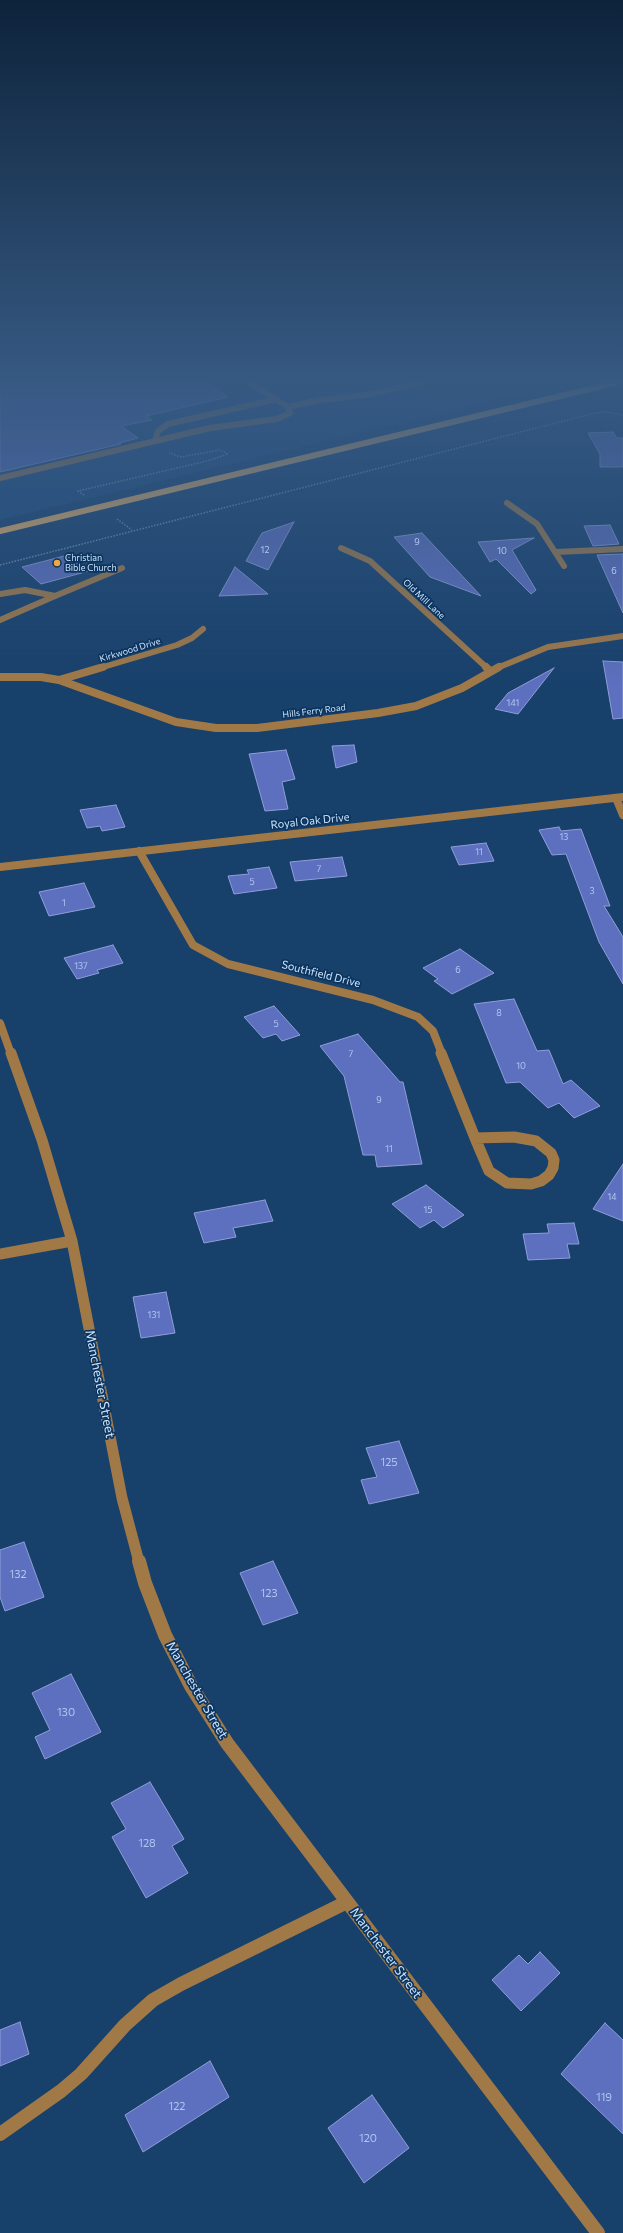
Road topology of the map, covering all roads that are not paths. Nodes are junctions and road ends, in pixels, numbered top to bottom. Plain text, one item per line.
1 (218, 479) edge
2 (507, 503) dead end
3 (0, 532) edge
4 (341, 548) dead end
5 (623, 549) edge
6 (556, 552) junction
7 (564, 566) dead end
8 (122, 568) dead end
9 (0, 594) edge
10 (55, 596) junction
11 (0, 620) edge
12 (203, 629) dead end
13 (623, 636) edge
14 (490, 671) junction
15 (0, 676) edge
16 (59, 680) junction
17 (620, 798) edge
18 (623, 815) edge
19 (139, 851) junction
20 (0, 867) edge
21 (0, 1023) edge
22 (475, 1138) junction
23 (72, 1241) junction
24 (0, 1254) edge
25 (347, 1902) junction
26 (0, 2134) edge
27 (598, 2233) edge

1 - 3 main road
2 - 6 street
4 - 14 street, Old Mill Lane
5 - 6 street
6 - 7 street
8 - 10 street
9 - 10 street
10 - 11 street
12 - 16 street, Kirkwood Drive
13 - 14 street, Hills Ferry Road
14 - 16 street, Hills Ferry Road
15 - 16 street, Hills Ferry Road
17 - 18 street
17 - 19 street, Royal Oak Drive
19 - 20 street, Royal Oak Drive
19 - 22 street, Southfield Drive
21 - 23 street, Manchester Street
22 - 22 street, Southfield Drive
23 - 24 street
23 - 25 street, Manchester Street
25 - 26 street
25 - 27 street, Manchester Street

